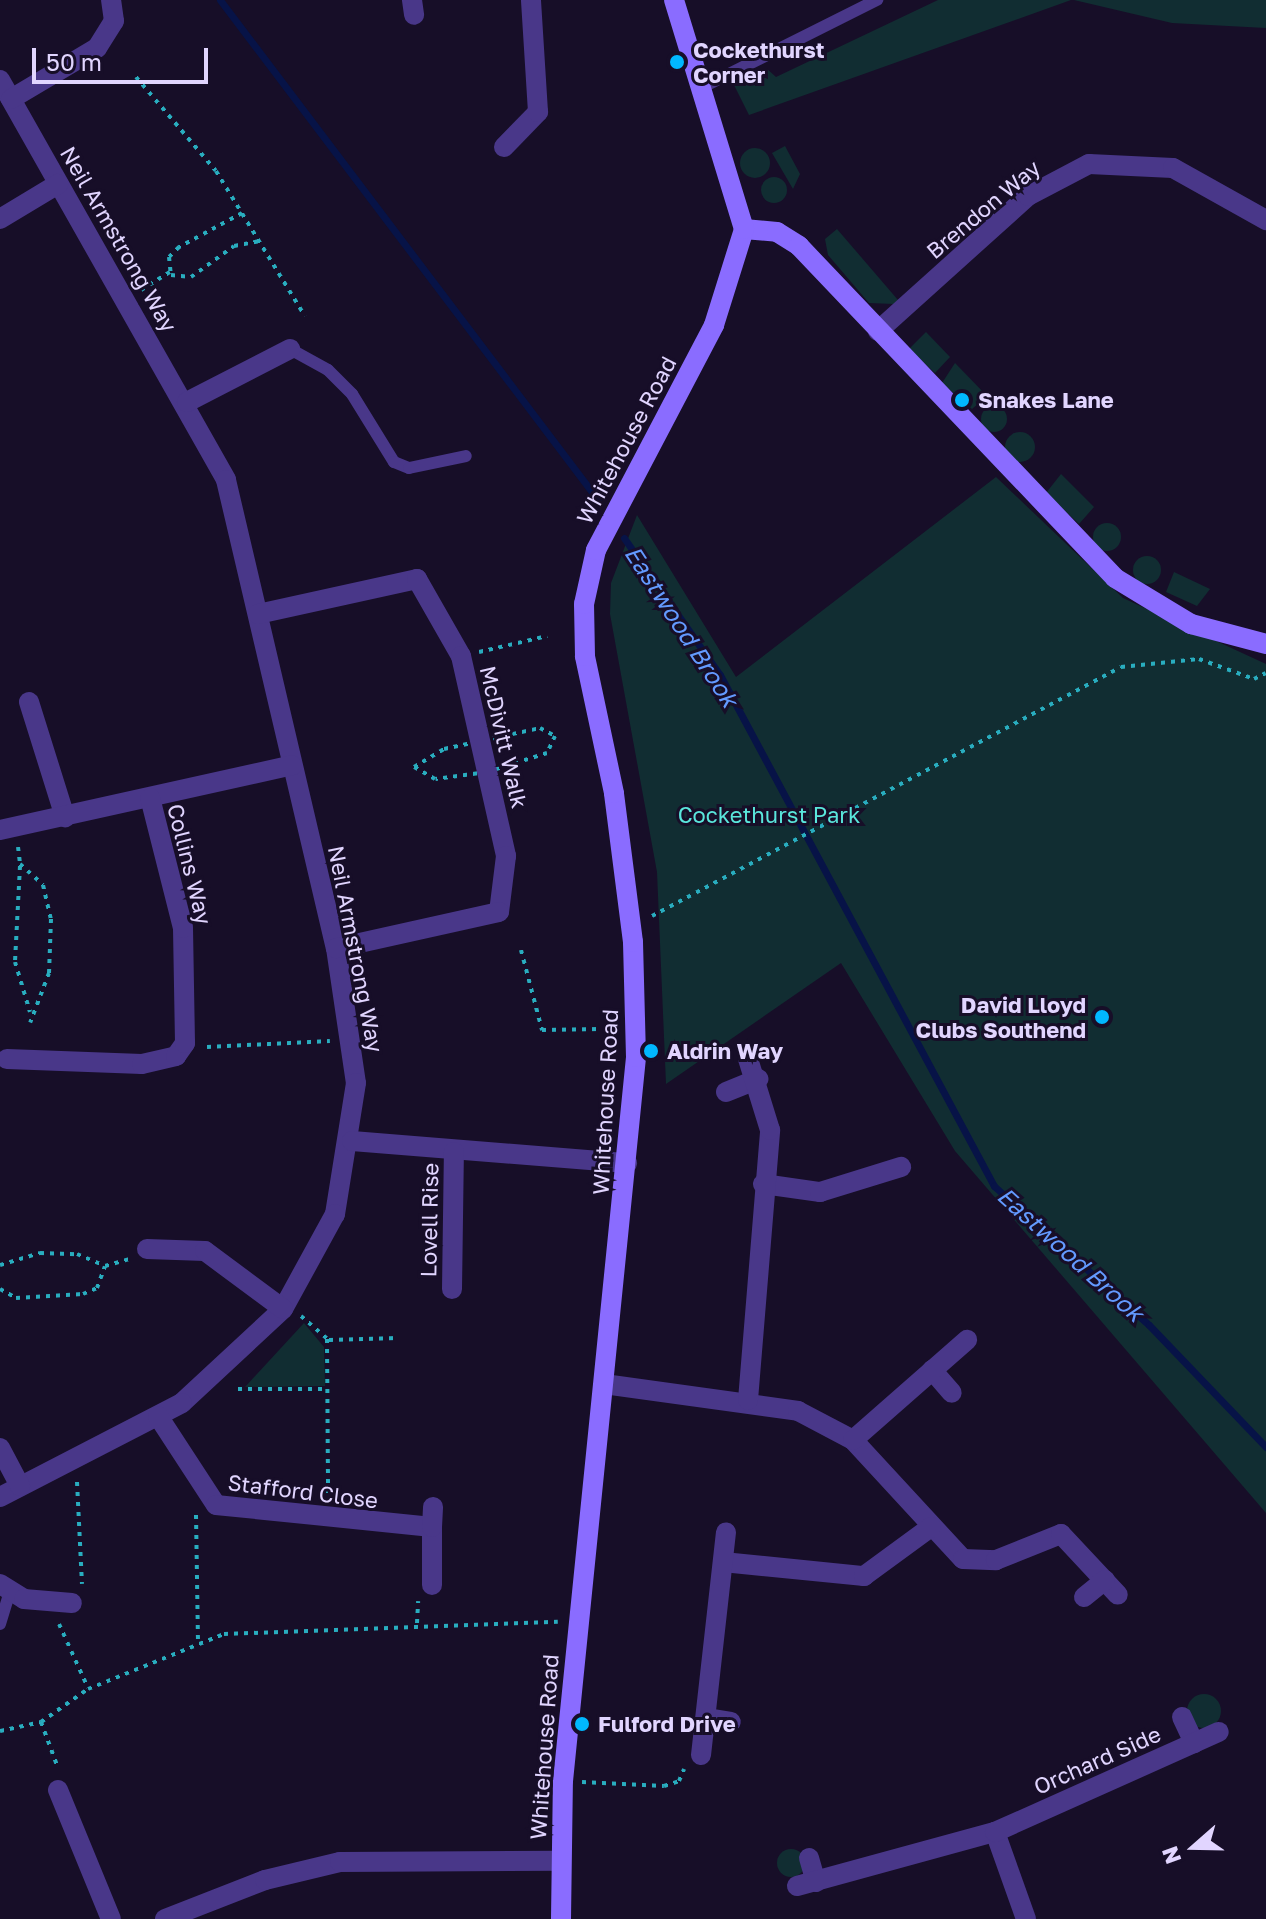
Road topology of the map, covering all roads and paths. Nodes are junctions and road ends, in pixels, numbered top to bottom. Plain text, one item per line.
1 (111, 0) edge
2 (531, 0) edge
3 (674, 0) edge
4 (877, 0) edge
5 (136, 77) dead end
6 (0, 80) edge
7 (703, 87) junction
8 (11, 99) junction
9 (504, 147) dead end
10 (58, 184) junction
11 (242, 213) junction
12 (0, 219) edge
13 (1266, 220) edge
14 (744, 229) junction
15 (260, 241) junction
16 (170, 272) junction
17 (126, 299) junction
18 (305, 316) dead end
19 (878, 331) junction
20 (290, 349) joint
21 (187, 402) junction
22 (466, 456) dead end
23 (258, 614) junction
24 (547, 636) dead end
25 (1266, 644) edge
26 (461, 656) junction
27 (1266, 673) edge
28 (29, 702) dead end
29 (292, 765) junction
30 (150, 798) junction
31 (65, 817) junction
32 (8, 829) edge
33 (20, 864) junction
34 (649, 918) dead end
35 (336, 948) junction
36 (521, 950) dead end
37 (30, 1012) junction
38 (30, 1023) dead end
39 (601, 1029) dead end
40 (353, 1040) junction
41 (185, 1043) junction
42 (7, 1059) dead end
43 (748, 1059) dead end
44 (758, 1079) junction
45 (726, 1092) dead end
46 (352, 1141) junction
47 (454, 1152) junction
48 (627, 1163) junction
49 (901, 1167) dead end
50 (763, 1184) junction
51 (147, 1249) joint
52 (0, 1265) edge
53 (105, 1266) junction
54 (0, 1289) edge
55 (452, 1289) dead end
56 (286, 1306) junction
57 (398, 1338) dead end
58 (327, 1339) junction
59 (967, 1340) dead end
60 (932, 1370) junction
61 (604, 1384) junction
62 (238, 1389) dead end
63 (327, 1389) junction
64 (952, 1393) dead end
65 (748, 1400) junction
66 (158, 1416) junction
67 (853, 1440) junction
68 (0, 1448) edge
69 (77, 1482) dead end
70 (20, 1486) junction
71 (0, 1497) edge
72 (196, 1500) dead end
73 (329, 1517) junction
74 (931, 1527) junction
75 (726, 1532) dead end
76 (723, 1562) junction
77 (4, 1589) edge
78 (425, 1592) joint
79 (78, 1595) joint
80 (1084, 1597) dead end
81 (58, 1621) dead end
82 (417, 1623) junction
83 (578, 1623) junction
84 (0, 1624) edge
85 (198, 1641) junction
86 (88, 1689) junction
87 (1182, 1717) dead end
88 (706, 1718) junction
89 (41, 1722) junction
90 (731, 1722) dead end
91 (0, 1731) edge
92 (1219, 1732) dead end
93 (1194, 1743) junction
94 (701, 1755) joint
95 (563, 1781) junction
96 (58, 1790) joint
97 (995, 1832) junction
98 (809, 1858) dead end
99 (560, 1861) junction
100 (111, 1919) edge
101 (165, 1919) edge
102 (561, 1919) edge
103 (1026, 1919) edge

1 - 8 street
2 - 9 street
3 - 7 street
4 - 7 lane
5 - 11 path
6 - 8 street, Neil Armstrong Way
7 - 14 street
8 - 10 street, Neil Armstrong Way
10 - 12 street
10 - 17 street, Neil Armstrong Way
11 - 15 path
11 - 16 path
13 - 19 street, Brendon Way
14 - 19 street
14 - 48 street, Whitehouse Road
15 - 16 path
15 - 18 path
16 - 17 path
17 - 21 street, Neil Armstrong Way
19 - 25 street
20 - 21 street
20 - 22 lane
21 - 23 street, Neil Armstrong Way
23 - 26 street, McDivitt Walk
23 - 29 street, Neil Armstrong Way
24 - 26 path
26 - 35 street, McDivitt Walk
27 - 34 path
28 - 31 street
29 - 30 street, Collins Way
29 - 35 street, Neil Armstrong Way
30 - 31 street, Collins Way
30 - 41 street, Collins Way
31 - 32 street, Collins Way
32 - 33 path
33 - 37 path
33 - 37 path
35 - 40 street, Neil Armstrong Way
36 - 39 path
37 - 38 path
40 - 41 path
40 - 46 street, Neil Armstrong Way
41 - 42 street
43 - 44 street
44 - 45 street
44 - 50 street
46 - 47 street
46 - 56 street, Neil Armstrong Way
47 - 48 street
47 - 55 street, Lovell Rise
48 - 61 street, Whitehouse Road
49 - 50 street
50 - 65 street
51 - 53 path
51 - 56 street
52 - 53 path
53 - 54 path
56 - 58 path
56 - 66 street, Neil Armstrong Way
57 - 58 path
58 - 63 path
59 - 60 street
60 - 64 street
60 - 67 street
61 - 65 street
61 - 83 street, Whitehouse Road
62 - 63 path
63 - 73 path
65 - 67 street
66 - 70 street, Neil Armstrong Way
66 - 73 street, Stafford Close
67 - 74 street
68 - 70 street
69 - 79 path
70 - 71 street, Neil Armstrong Way
72 - 85 path
73 - 78 street, Stafford Close
74 - 76 street
74 - 80 street
75 - 76 street
76 - 88 street
77 - 79 street
77 - 84 lane
78 - 82 path
81 - 86 path
82 - 83 path
82 - 85 path
83 - 95 street, Whitehouse Road
85 - 86 path
86 - 89 path
87 - 93 street
88 - 90 street
88 - 94 street
89 - 91 path
89 - 96 path
92 - 93 street, Orchard Side
93 - 97 street, Orchard Side
94 - 95 path
95 - 99 street, Whitehouse Road
96 - 100 street
97 - 98 street, Orchard Side
97 - 103 street
99 - 101 street
99 - 102 street, Whitehouse Road

